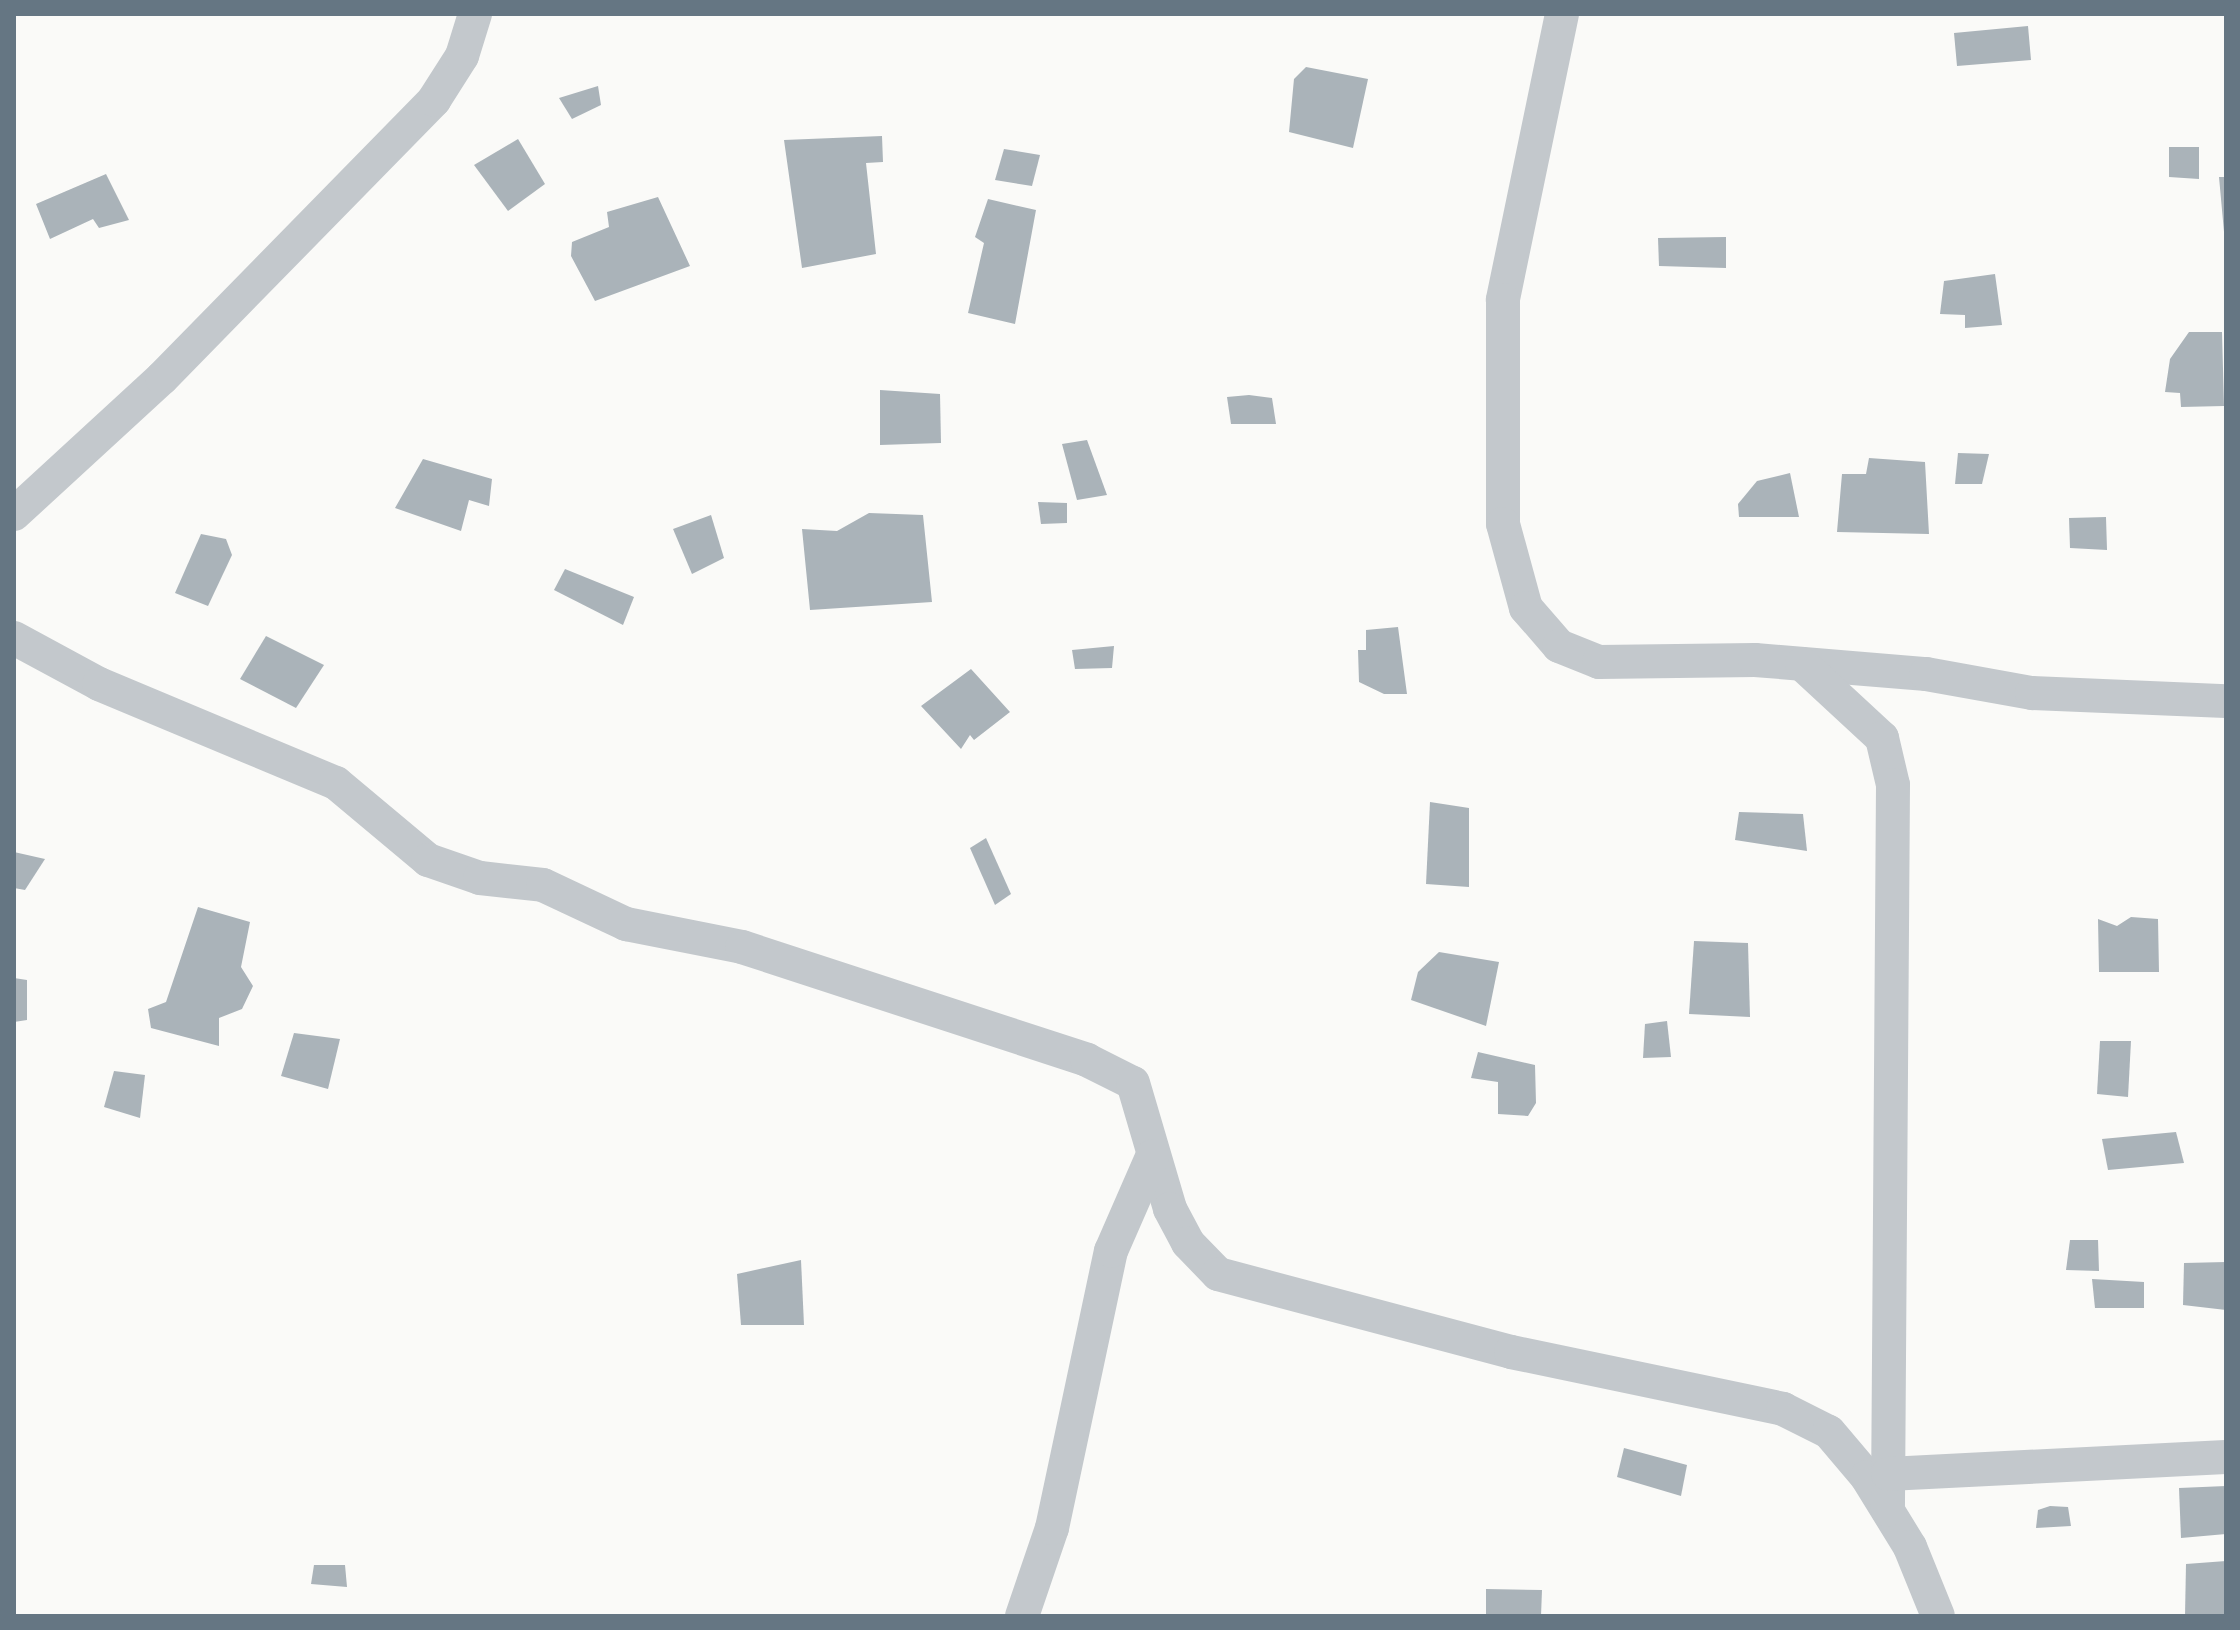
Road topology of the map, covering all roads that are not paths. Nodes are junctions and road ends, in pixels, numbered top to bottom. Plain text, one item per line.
1 (475, 14) edge
2 (1562, 14) edge
3 (14, 514) edge
4 (14, 638) edge
5 (1802, 664) junction
6 (2226, 701) edge
7 (1152, 1157) junction
8 (2226, 1457) edge
9 (1888, 1474) junction
10 (1888, 1510) junction
11 (1022, 1616) edge
12 (1938, 1616) edge

1 - 3 street
2 - 5 street
4 - 7 street
5 - 6 street
5 - 9 street
7 - 10 street
7 - 11 street
8 - 9 street
9 - 10 street
10 - 12 street

